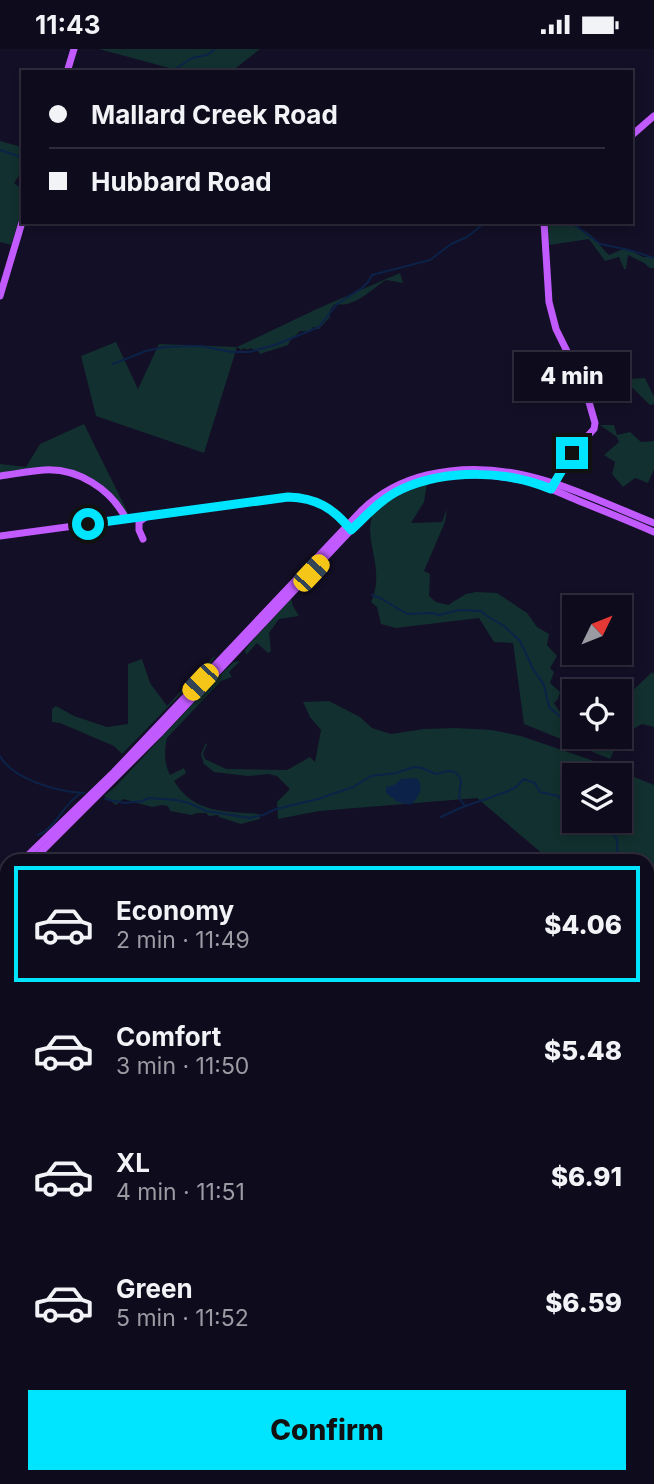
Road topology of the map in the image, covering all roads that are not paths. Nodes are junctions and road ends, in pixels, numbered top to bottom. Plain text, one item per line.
1 (74, 49) edge
2 (68, 70) edge
3 (654, 116) edge
4 (633, 134) edge
5 (22, 224) edge
6 (544, 224) edge
7 (0, 296) edge
8 (0, 477) edge
9 (553, 486) junction
10 (114, 507) junction
11 (149, 516) junction
12 (126, 519) junction
13 (114, 520) junction
14 (654, 523) edge
15 (349, 527) junction
16 (654, 531) edge
17 (0, 536) edge
18 (143, 539) dead end
19 (29, 854) edge
20 (39, 854) edge

1 - 2 main road
3 - 4 main road
5 - 7 main road
6 - 9 main road
8 - 10 main road
8 - 12 main road
9 - 14 main road
9 - 15 main road
9 - 16 main road
10 - 12 main road
10 - 13 main road
11 - 12 main road
11 - 15 main road
11 - 18 main road
12 - 13 main road
13 - 17 main road
15 - 19 main road
15 - 20 main road

